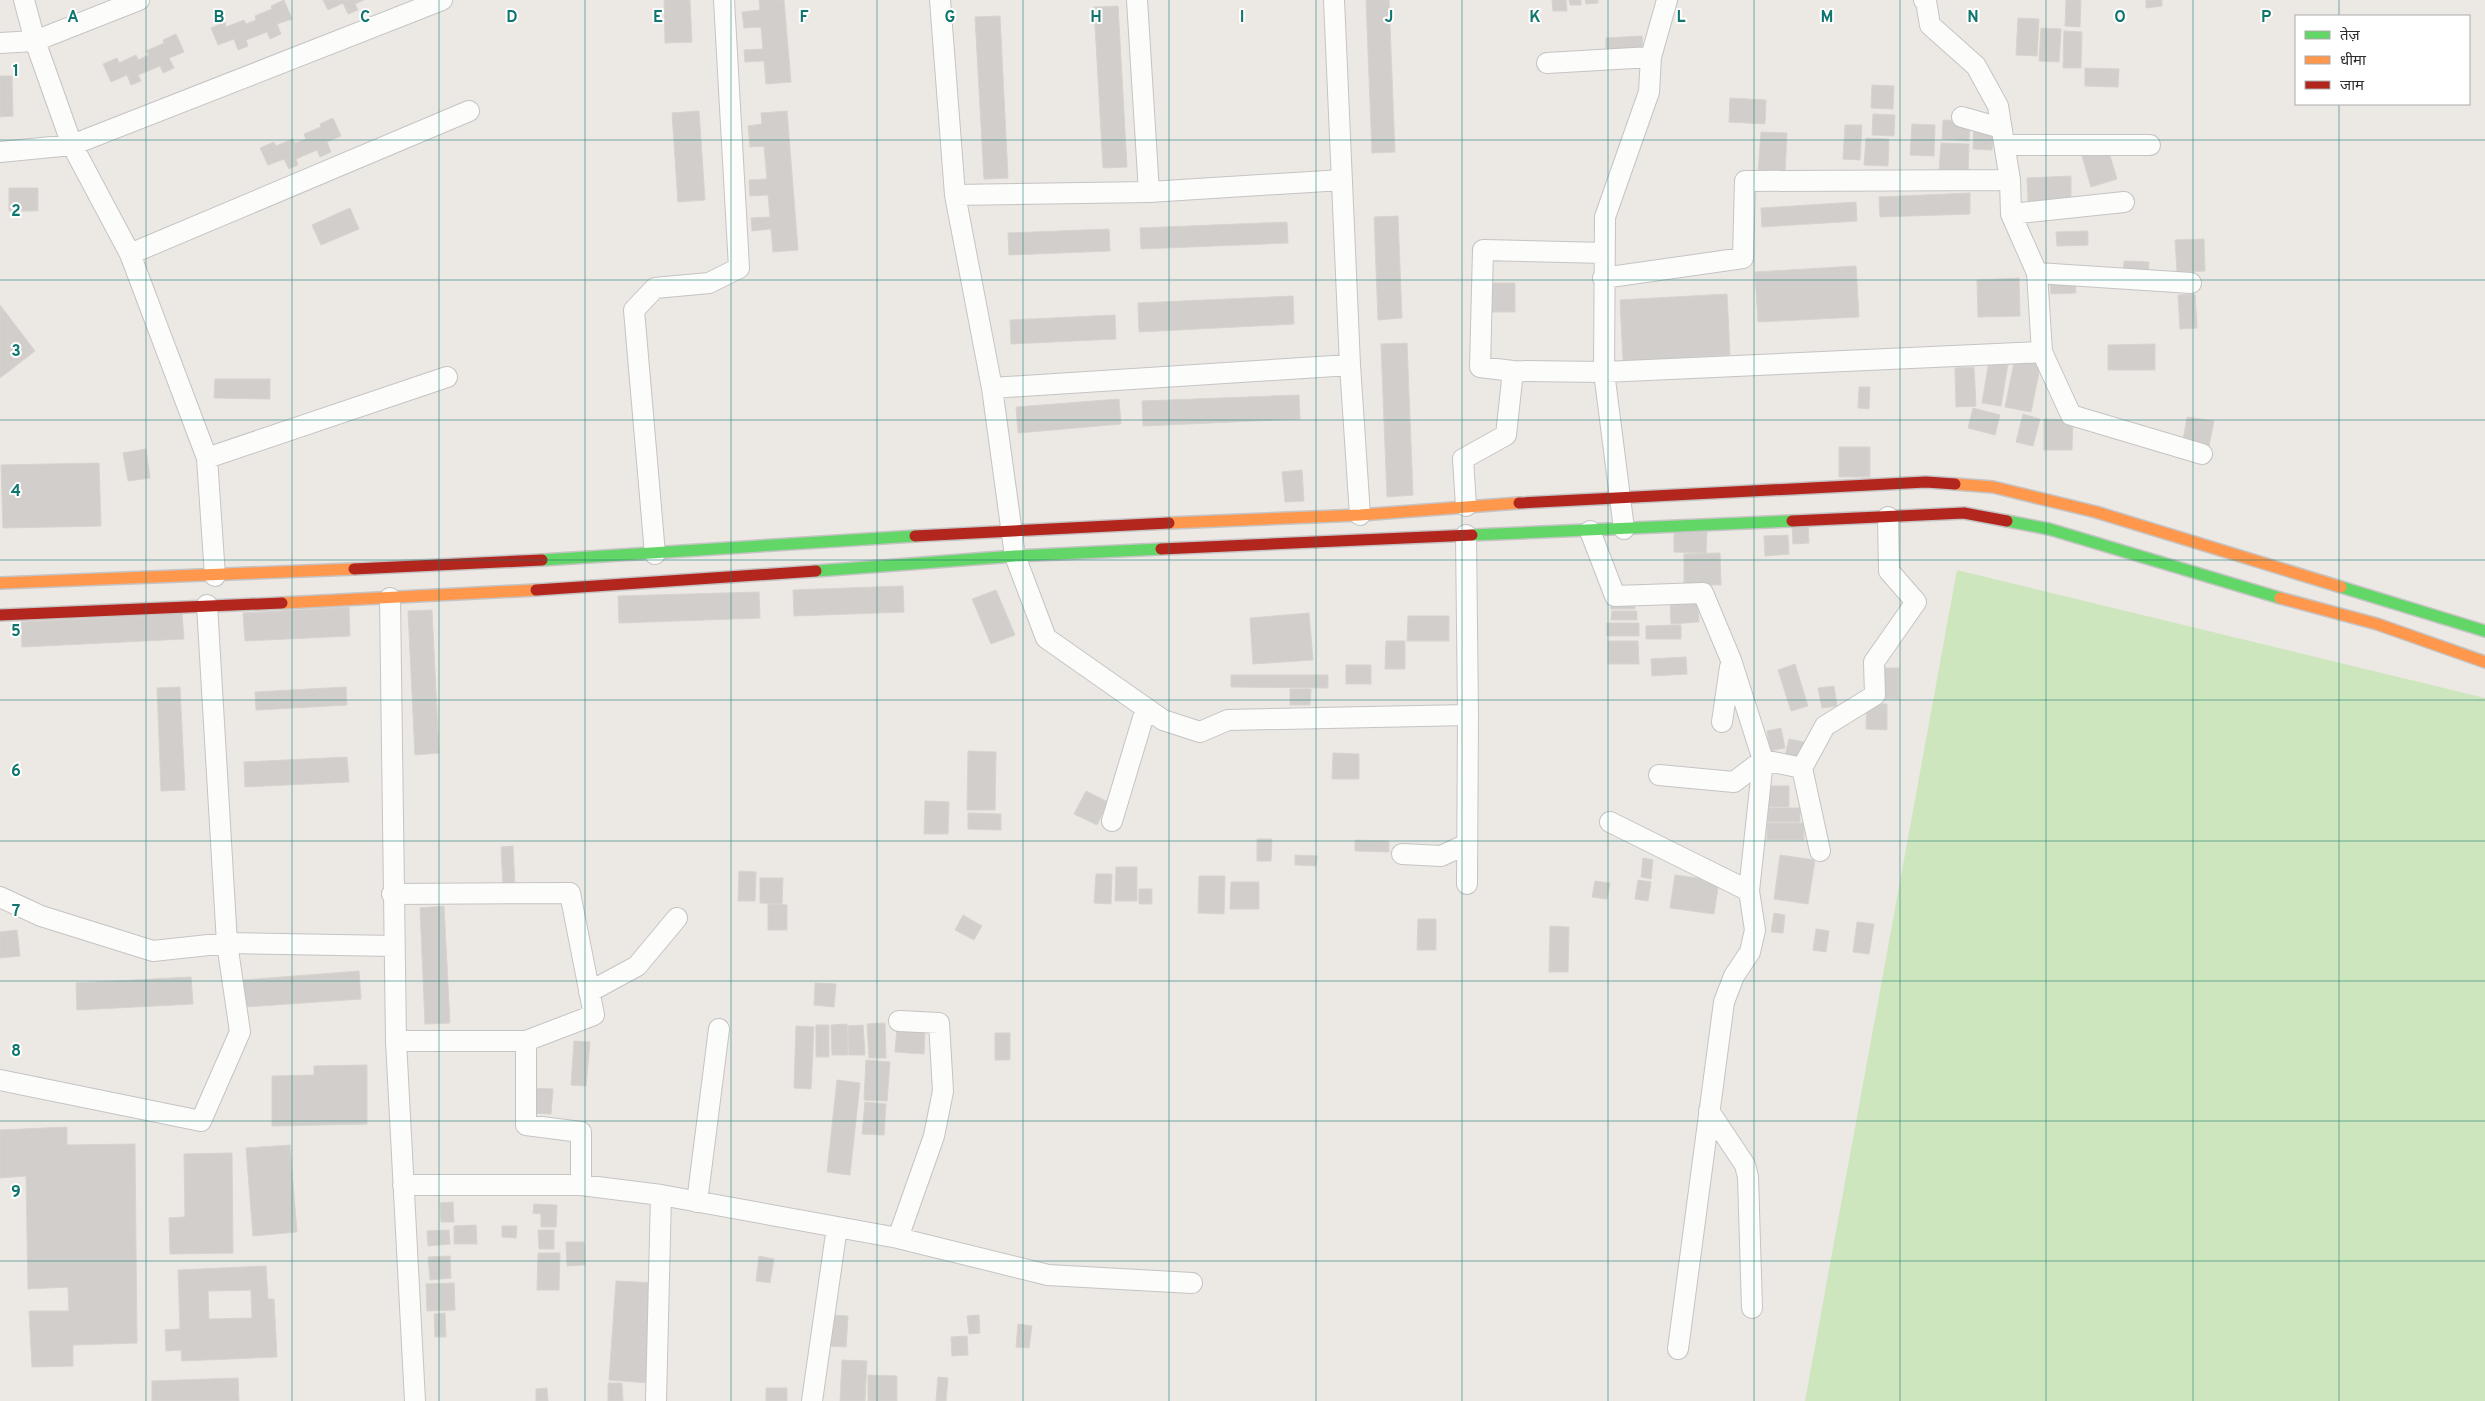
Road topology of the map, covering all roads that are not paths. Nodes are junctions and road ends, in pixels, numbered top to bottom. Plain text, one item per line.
1 (24, 0) edge
2 (139, 0) edge
3 (442, 0) edge
4 (724, 0) edge
5 (940, 0) edge
6 (1137, 0) edge
7 (1334, 0) edge
8 (1667, 0) edge
9 (1928, 0) edge
10 (36, 41) junction
11 (0, 43) edge
12 (1651, 57) junction
13 (1547, 63) dead end
14 (469, 111) dead end
15 (1962, 117) dead end
16 (2003, 137) junction
17 (72, 145) junction
18 (2150, 145) dead end
19 (0, 152) edge
20 (1342, 180) junction
21 (2010, 180) junction
22 (1149, 192) junction
23 (955, 195) junction
24 (2124, 202) dead end
25 (2011, 214) junction
26 (1604, 253) junction
27 (130, 254) junction
28 (2037, 273) junction
29 (1604, 278) junction
30 (2191, 283) dead end
31 (2042, 352) junction
32 (1350, 365) junction
33 (1513, 371) junction
34 (1604, 372) junction
35 (447, 377) dead end
36 (992, 388) junction
37 (2202, 454) dead end
38 (207, 458) junction
39 (1620, 498) junction
40 (1466, 506) junction
41 (1360, 515) junction
42 (1888, 517) junction
43 (1624, 529) junction
44 (1011, 530) junction
45 (1590, 531) junction
46 (1466, 535) junction
47 (655, 554) junction
48 (1015, 556) junction
49 (215, 576) junction
50 (0, 583) edge
51 (390, 598) junction
52 (206, 605) junction
53 (0, 615) edge
54 (2485, 631) edge
55 (1732, 660) junction
56 (2485, 662) edge
57 (1146, 708) junction
58 (1468, 715) junction
59 (1722, 722) dead end
60 (1762, 760) junction
61 (1802, 768) junction
62 (1659, 775) dead end
63 (1112, 821) dead end
64 (1610, 822) dead end
65 (1467, 844) junction
66 (1820, 851) dead end
67 (1402, 854) dead end
68 (1467, 884) dead end
69 (1749, 891) junction
70 (392, 894) junction
71 (0, 897) edge
72 (677, 918) dead end
73 (227, 943) junction
74 (394, 946) junction
75 (589, 992) junction
76 (900, 1021) dead end
77 (719, 1028) dead end
78 (396, 1041) junction
79 (526, 1041) junction
80 (0, 1080) edge
81 (1709, 1111) junction
82 (403, 1184) junction
83 (581, 1185) junction
84 (661, 1195) junction
85 (697, 1202) junction
86 (837, 1227) junction
87 (898, 1238) junction
88 (1192, 1283) dead end
89 (1752, 1308) dead end
90 (1678, 1349) dead end
91 (415, 1401) edge
92 (656, 1401) edge
93 (812, 1401) edge

1 - 10 street
2 - 10 street
3 - 17 street
4 - 47 street
5 - 23 street
6 - 22 street
7 - 20 street
8 - 12 street
9 - 16 street
10 - 11 street
10 - 17 street
12 - 13 street
12 - 26 street
14 - 27 street
15 - 16 street
16 - 18 street
16 - 21 street
17 - 19 street
17 - 27 street
20 - 22 street
20 - 32 street
21 - 25 street
21 - 29 street
22 - 23 street
23 - 36 street
24 - 25 street
25 - 28 street
26 - 29 street
26 - 33 street
27 - 38 street
28 - 30 street
28 - 31 street
29 - 34 street
31 - 34 street
31 - 37 street
32 - 36 street
32 - 41 street
33 - 34 street
33 - 40 street
34 - 39 street
35 - 38 street
36 - 44 street
38 - 49 street
39 - 40 street
39 - 43 street
39 - 54 street
40 - 41 street
41 - 44 street
42 - 43 street
42 - 56 street
42 - 61 street
43 - 45 street
44 - 47 street
44 - 48 street
45 - 46 street
45 - 55 street
46 - 48 street
46 - 58 street
47 - 49 street
48 - 51 street
48 - 57 street
49 - 50 street
51 - 52 street
51 - 70 street
52 - 53 street
52 - 73 street
55 - 59 street
55 - 60 street
57 - 58 street
57 - 63 street
58 - 65 street
60 - 61 street
60 - 62 street
60 - 69 street
61 - 66 street
64 - 69 street
65 - 67 street
65 - 68 street
69 - 81 street
70 - 74 street
70 - 75 street
71 - 73 street
72 - 75 street
73 - 74 street
73 - 80 street
74 - 78 street
75 - 79 street
76 - 87 street
77 - 85 street
78 - 79 street
78 - 82 street
79 - 83 street
81 - 89 street
81 - 90 street
82 - 83 street
82 - 91 street
83 - 84 street
84 - 85 street
84 - 92 street
85 - 86 street
86 - 87 street
86 - 93 street
87 - 88 street

